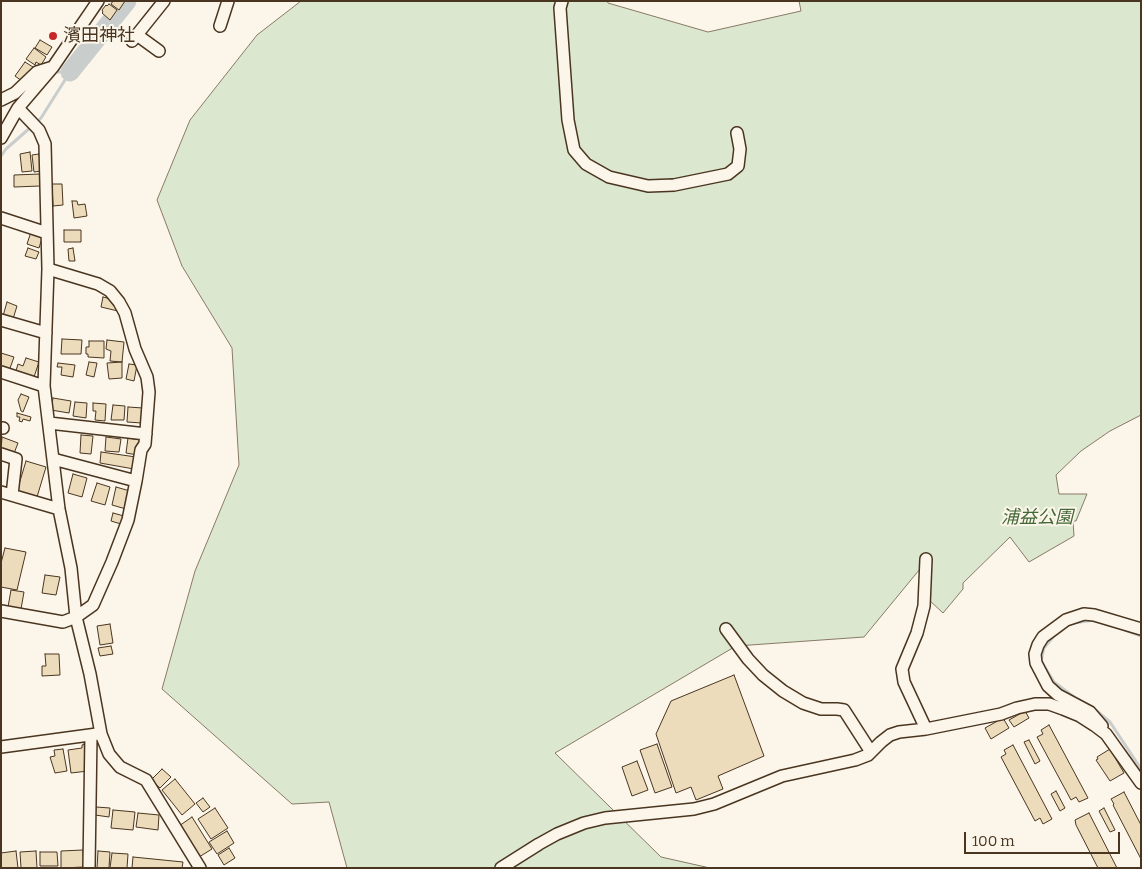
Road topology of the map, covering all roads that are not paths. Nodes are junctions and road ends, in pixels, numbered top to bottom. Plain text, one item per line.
1 (98, 1) edge
2 (164, 1) edge
3 (228, 1) edge
4 (562, 1) edge
5 (220, 26) dead end
6 (159, 51) dead end
7 (53, 67) junction
8 (1, 100) edge
9 (18, 108) junction
10 (737, 133) dead end
11 (1, 138) edge
12 (1, 218) edge
13 (47, 233) junction
14 (48, 269) junction
15 (1, 320) edge
16 (46, 333) junction
17 (1, 372) edge
18 (44, 386) junction
19 (49, 423) junction
20 (146, 434) junction
21 (1, 454) edge
22 (53, 459) junction
23 (136, 481) junction
24 (7, 493) edge
25 (59, 509) junction
26 (926, 559) dead end
27 (1, 611) edge
28 (76, 618) junction
29 (726, 629) dead end
30 (1141, 629) edge
31 (926, 729) junction
32 (96, 734) junction
33 (1106, 734) junction
34 (1, 747) edge
35 (871, 752) junction
36 (1141, 783) edge
37 (89, 868) edge
38 (200, 868) edge
39 (501, 868) edge

1 - 7 street
2 - 6 street
3 - 5 street
4 - 10 street
7 - 8 street
7 - 9 street
9 - 11 street
9 - 13 street
12 - 13 street
13 - 14 street
14 - 16 street
14 - 20 street
15 - 16 street
16 - 18 street
17 - 18 street
18 - 19 street
19 - 20 street
19 - 22 street
20 - 23 street
21 - 24 street
22 - 23 street
22 - 25 street
23 - 28 street
24 - 25 street
25 - 28 street
26 - 31 street
27 - 28 street
28 - 32 street
29 - 35 street
30 - 33 street
31 - 33 street
31 - 35 street
32 - 34 street
32 - 37 street
32 - 38 street
33 - 36 street
35 - 39 street

